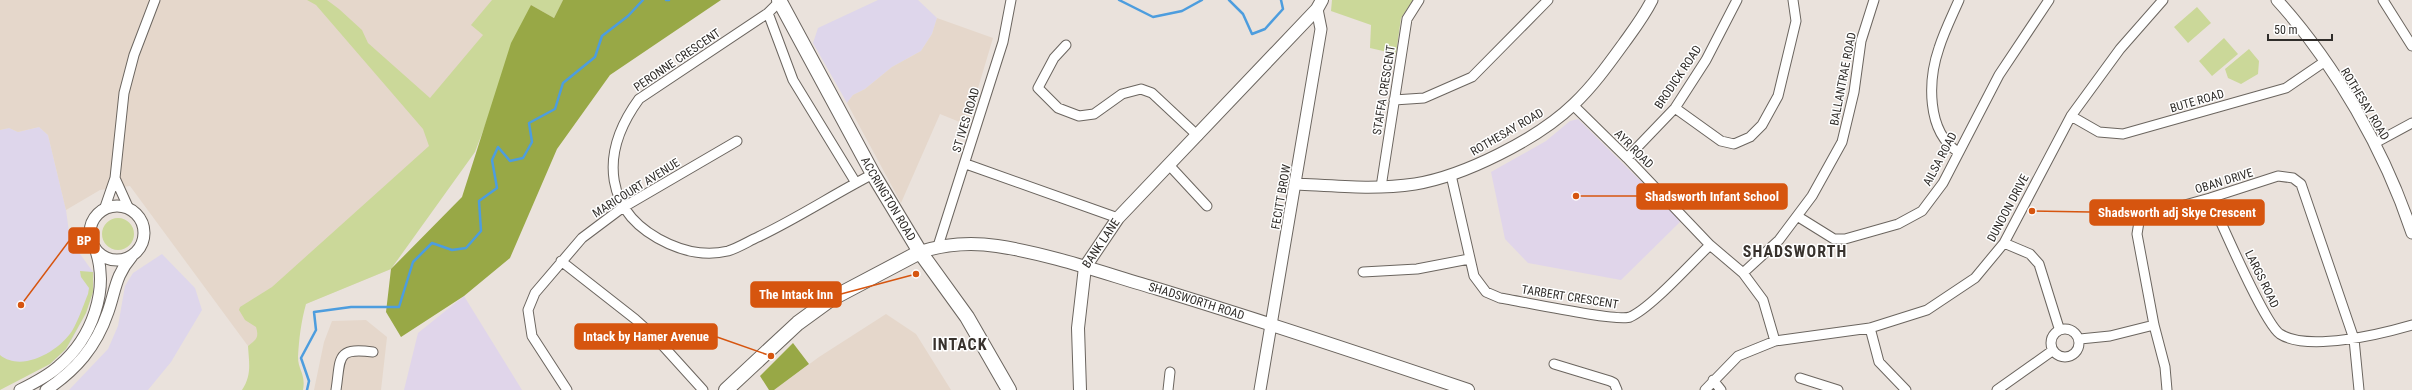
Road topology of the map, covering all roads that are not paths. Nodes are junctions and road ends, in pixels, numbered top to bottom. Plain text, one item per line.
1 (156, 0) edge
2 (779, 0) edge
3 (1011, 0) edge
4 (1419, 0) edge
5 (1548, 0) edge
6 (1652, 0) edge
7 (1737, 0) edge
8 (1793, 0) edge
9 (1874, 0) edge
10 (1959, 0) edge
11 (2049, 0) edge
12 (2164, 0) edge
13 (2383, 0) edge
14 (2280, 1) edge
15 (1319, 5) edge
16 (768, 13) junction
17 (1066, 45) dead end
18 (2412, 46) edge
19 (2324, 62) junction
20 (1394, 100) junction
21 (1573, 105) junction
22 (1675, 108) junction
23 (2071, 116) junction
24 (2412, 123) edge
25 (1198, 136) junction
26 (737, 141) dead end
27 (2374, 144) junction
28 (1958, 152) junction
29 (1627, 158) junction
30 (966, 164) junction
31 (1169, 165) junction
32 (873, 174) junction
33 (1451, 175) junction
34 (115, 178) junction
35 (856, 183) junction
36 (1297, 184) junction
37 (1381, 187) junction
38 (2210, 198) junction
39 (1207, 206) dead end
40 (622, 208) junction
41 (129, 209) junction
42 (104, 210) junction
43 (1797, 216) junction
44 (1118, 218) junction
45 (2412, 233) edge
46 (2004, 243) junction
47 (1710, 245) junction
48 (938, 246) junction
49 (95, 248) junction
50 (920, 252) junction
51 (132, 255) junction
52 (1469, 259) junction
53 (561, 261) junction
54 (1085, 267) junction
55 (1363, 272) dead end
56 (1743, 273) junction
57 (1272, 324) junction
58 (2154, 325) junction
59 (2412, 325) edge
60 (1870, 328) junction
61 (2059, 328) junction
62 (2354, 339) junction
63 (2080, 340) junction
64 (1775, 342) junction
65 (2052, 351) junction
66 (373, 352) dead end
67 (1554, 364) dead end
68 (1170, 372) dead end
69 (1800, 378) dead end
70 (1713, 380) junction
71 (20, 390) edge
72 (46, 390) edge
73 (336, 390) edge
74 (566, 390) edge
75 (703, 390) edge
76 (726, 390) edge
77 (1009, 390) edge
78 (1080, 390) edge
79 (1168, 390) edge
80 (1260, 390) edge
81 (1468, 390) edge
82 (1617, 390) edge
83 (1705, 390) edge
84 (1721, 390) edge
85 (1838, 390) edge
86 (1906, 390) edge
87 (1997, 390) edge
88 (2167, 390) edge
89 (2359, 390) edge

1 - 34 street
2 - 16 street, PERONNE CRESCENT
2 - 32 main road, ACCRINGTON ROAD
3 - 30 street, ST IVES ROAD
4 - 20 street, STAFFA CRESCENT
5 - 20 street
6 - 21 street, ROTHESAY ROAD
7 - 22 street, BRODICK ROAD
8 - 22 street
9 - 43 street, BALLANTRAE ROAD
10 - 28 street
11 - 28 street, AILSA ROAD
12 - 23 street, DUNOON DRIVE
13 - 18 street
14 - 19 street, ROTHESAY ROAD
15 - 25 main road, BANK LANE
15 - 36 street, FECITT BROW
16 - 35 street, ACCRINGTON ROAD
16 - 40 street, PERONNE CRESCENT
17 - 25 street
19 - 23 street, BUTE ROAD
19 - 27 street, ROTHESAY ROAD
20 - 37 street, STAFFA CRESCENT
21 - 29 street, AYR ROAD
21 - 33 street, ROTHESAY ROAD
22 - 29 street, BRODICK ROAD
23 - 46 street, DUNOON DRIVE
24 - 27 street
25 - 31 main road, BANK LANE
26 - 40 street, MARICOURT AVENUE
27 - 45 street, ROTHESAY ROAD
28 - 43 street, AILSA ROAD
29 - 47 street, AYR ROAD
30 - 44 street
30 - 48 street, ST IVES ROAD
31 - 39 street
31 - 44 main road, BANK LANE
32 - 35 street, PERONNE CRESCENT
32 - 50 main road, ACCRINGTON ROAD
33 - 37 street, ROTHESAY ROAD
33 - 52 street, TARBERT CRESCENT
34 - 41 street
34 - 42 street
35 - 40 street, PERONNE CRESCENT
36 - 37 street, ROTHESAY ROAD
36 - 57 street, FECITT BROW
38 - 58 street, OBAN DRIVE
38 - 62 street, LARGS ROAD
38 - 62 street, OBAN DRIVE
40 - 53 street, MARICOURT AVENUE
41 - 42 street
41 - 51 street
42 - 49 street
43 - 56 street, BALLANTRAE ROAD
44 - 54 main road, BANK LANE
46 - 60 street, DUNOON DRIVE
46 - 61 street
47 - 52 street, TARBERT CRESCENT
47 - 56 street, AYR ROAD
48 - 50 main road, SHADSWORTH ROAD
48 - 54 main road, SHADSWORTH ROAD
49 - 51 street
49 - 71 street
50 - 76 main road
50 - 77 main road, ACCRINGTON ROAD
51 - 72 street
52 - 55 street
53 - 74 street, MARICOURT AVENUE
53 - 75 street
54 - 57 main road, SHADSWORTH ROAD
54 - 78 main road, BANK LANE
56 - 64 street, AYR ROAD
57 - 80 street, FECITT BROW
57 - 81 main road, SHADSWORTH ROAD
58 - 63 street
58 - 88 street, OBAN DRIVE
59 - 62 street, LARGS ROAD
60 - 64 street, DUNOON DRIVE
60 - 86 street
61 - 63 street
61 - 65 street
62 - 89 street, OBAN DRIVE
63 - 65 street
64 - 70 street, DUNOON DRIVE
65 - 87 street
66 - 73 street
67 - 82 street
68 - 79 street
69 - 85 street
70 - 83 street, DUNOON DRIVE
70 - 84 street

